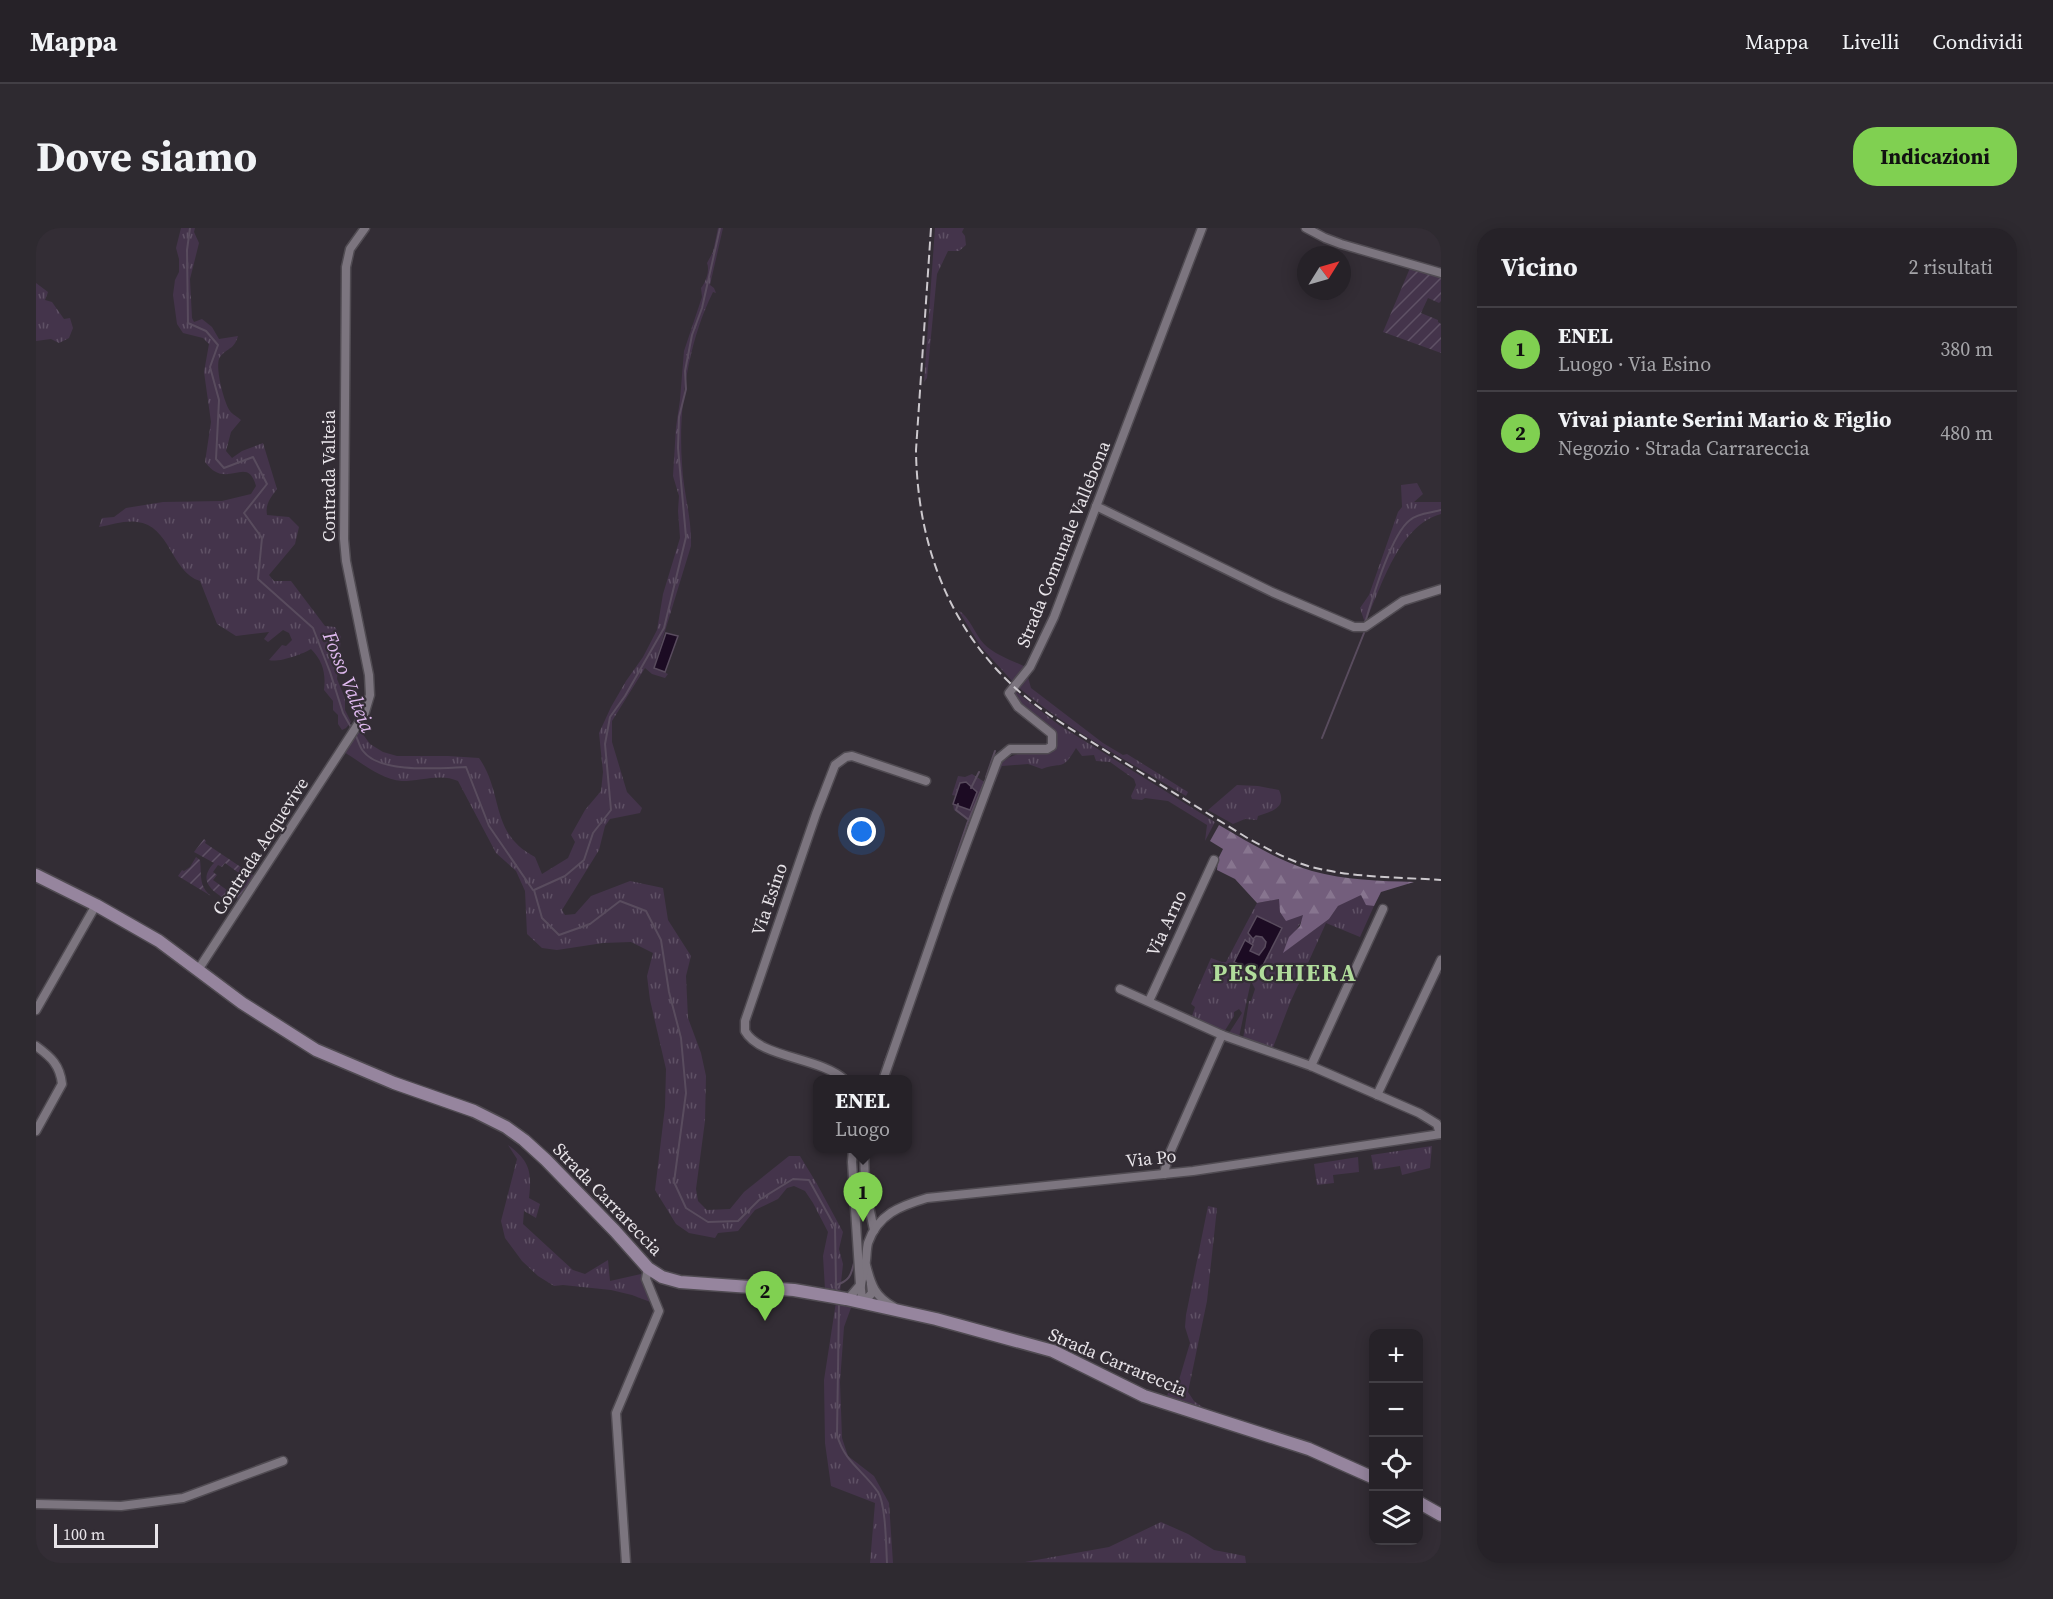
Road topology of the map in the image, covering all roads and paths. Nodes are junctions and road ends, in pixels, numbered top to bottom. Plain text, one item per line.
1 (365, 228) edge
2 (1202, 228) edge
3 (1306, 228) edge
4 (1441, 273) edge
5 (1096, 506) junction
6 (1441, 589) edge
7 (348, 739) joint
8 (926, 781) dead end
9 (1214, 860) dead end
10 (36, 875) edge
11 (96, 905) junction
12 (1383, 909) dead end
13 (1441, 960) edge
14 (198, 970) junction
15 (1120, 989) dead end
16 (1149, 1001) junction
17 (36, 1010) edge
18 (1222, 1035) junction
19 (36, 1046) edge
20 (1311, 1066) junction
21 (838, 1075) edge
22 (885, 1075) edge
23 (1377, 1095) junction
24 (36, 1131) edge
25 (1440, 1134) edge
26 (853, 1153) edge
27 (864, 1153) edge
28 (1164, 1174) junction
29 (867, 1199) junction
30 (886, 1215) junction
31 (857, 1226) junction
32 (874, 1230) junction
33 (865, 1265) junction
34 (648, 1268) junction
35 (871, 1284) junction
36 (860, 1286) junction
37 (847, 1299) junction
38 (864, 1302) junction
39 (902, 1311) junction
40 (283, 1461) dead end
41 (1369, 1476) edge
42 (36, 1504) edge
43 (1423, 1504) edge
44 (1441, 1515) edge
45 (626, 1563) edge

1 - 7 street, Contrada Valteia
2 - 5 street, Strada Comunale Vallebona
3 - 4 street
5 - 6 street
5 - 22 street, Strada Comunale Vallebona
7 - 14 street, Contrada Acquevive
8 - 21 street, Via Esino
9 - 16 street, Via Arno
10 - 11 main road, Strada Carrareccia
11 - 14 main road, Strada Carrareccia
11 - 17 street
12 - 20 street
13 - 23 street
14 - 34 main road, Strada Carrareccia
15 - 16 street
16 - 18 street
18 - 20 street
18 - 28 street
19 - 24 street
20 - 23 street
23 - 25 street
25 - 28 street, Via Po
26 - 31 street
27 - 29 street
28 - 30 street, Via Po
29 - 30 street
29 - 32 street
30 - 32 street, Via Po
31 - 32 street
31 - 36 street
32 - 33 street
33 - 35 street
33 - 36 street
34 - 37 main road, Strada Carrareccia
34 - 45 street
35 - 38 street
35 - 39 street
36 - 37 street
36 - 38 street
37 - 38 main road, Strada Carrareccia
38 - 39 main road, Strada Carrareccia
39 - 41 main road, Strada Carrareccia
40 - 42 street
43 - 44 main road

